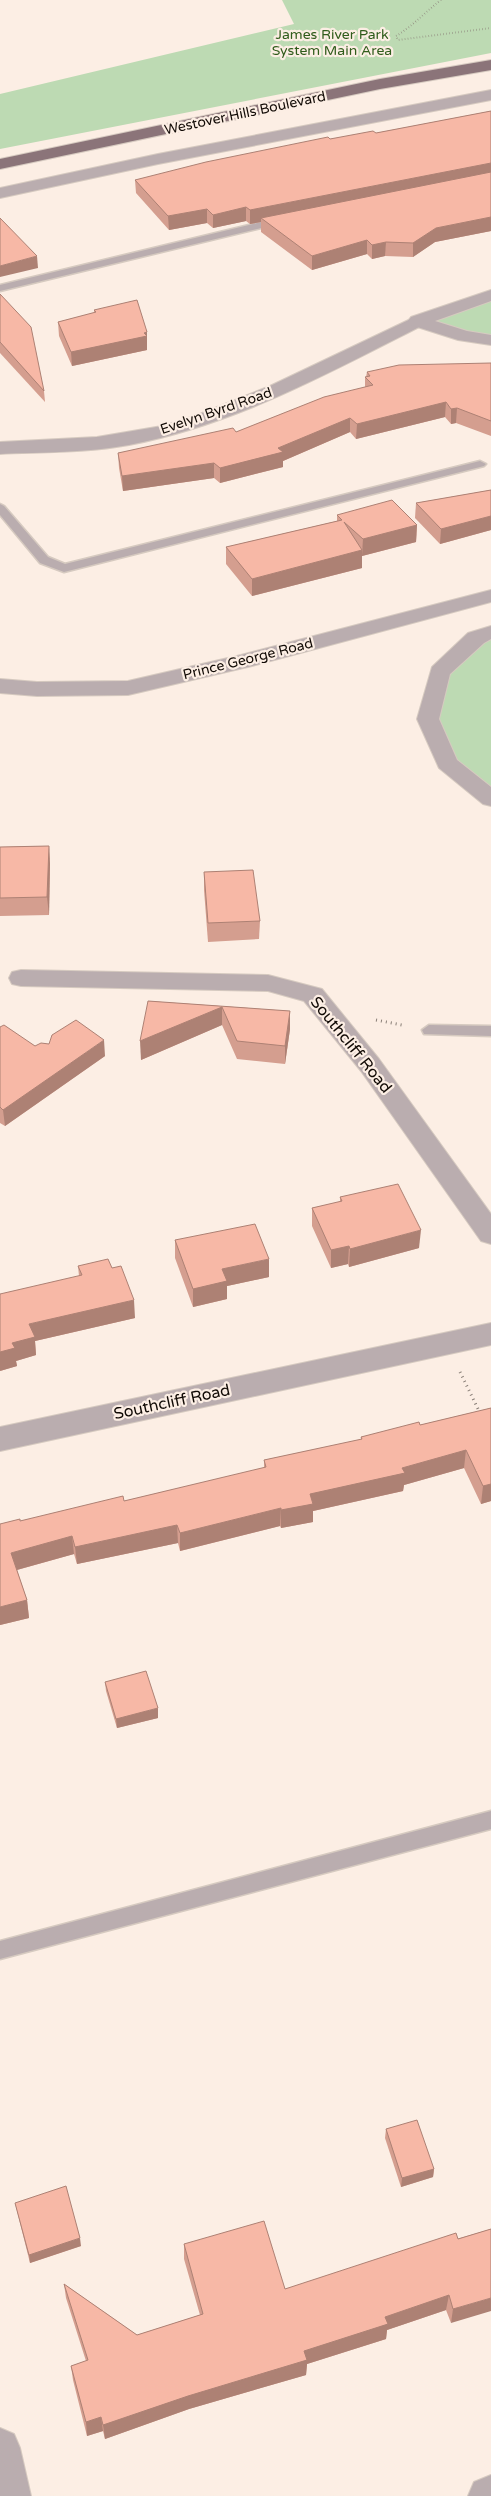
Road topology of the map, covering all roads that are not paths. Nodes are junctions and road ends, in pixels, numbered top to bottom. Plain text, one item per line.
1 (491, 65) edge
2 (491, 95) edge
3 (0, 164) edge
4 (0, 193) edge
5 (292, 218) edge
6 (0, 288) edge
7 (491, 295) edge
8 (416, 321) junction
9 (491, 340) edge
10 (0, 448) edge
11 (480, 464) dead end
12 (0, 508) edge
13 (491, 596) edge
14 (491, 632) edge
15 (0, 686) edge
16 (491, 799) edge
17 (21, 978) dead end
18 (429, 1030) road end
19 (491, 1031) edge
20 (491, 1234) edge
21 (491, 1334) edge
22 (0, 1439) edge
23 (491, 1820) edge
24 (0, 1950) edge
25 (0, 2448) edge
26 (11, 2496) edge

1 - 3 main road, Westover Hills Boulevard
2 - 4 street, Westover Hills Boulevard
5 - 6 lane
7 - 8 street, Evelyn Byrd Road
8 - 9 street
8 - 10 street, Evelyn Byrd Road
11 - 12 lane
13 - 15 street, Prince George Road
14 - 16 street
17 - 20 street, Southcliff Road
18 - 19 lane
21 - 22 street, Southcliff Road
23 - 24 lane
25 - 26 street

